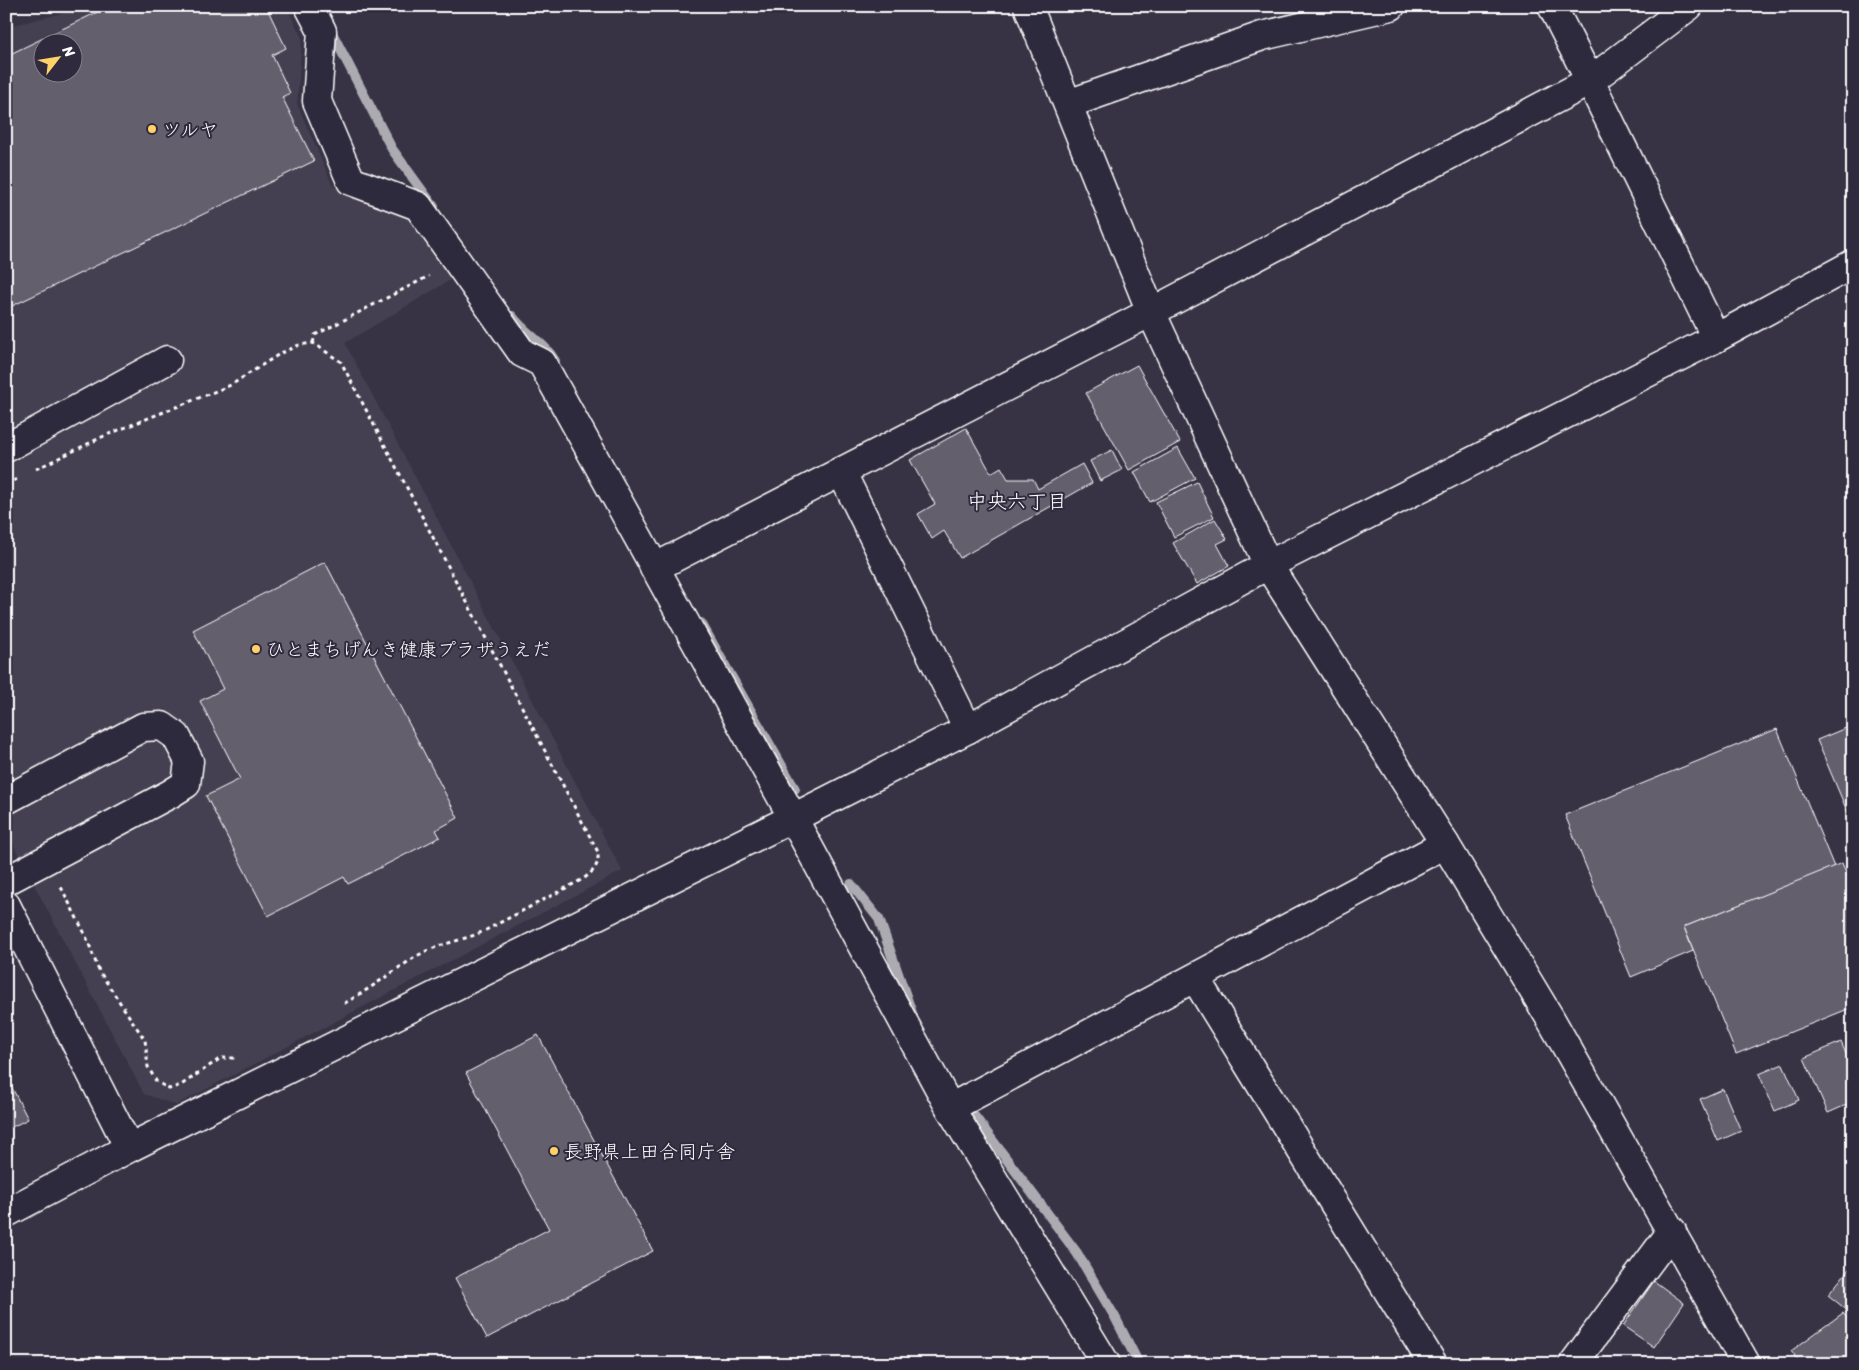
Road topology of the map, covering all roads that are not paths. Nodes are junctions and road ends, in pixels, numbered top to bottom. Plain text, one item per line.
1 (309, 6) edge
2 (1028, 6) edge
3 (1390, 6) edge
4 (1552, 6) edge
5 (1689, 6) edge
6 (1590, 80) junction
7 (1068, 104) junction
8 (1853, 264) edge
9 (1151, 312) junction
10 (1716, 338) junction
11 (167, 360) dead end
12 (6, 448) edge
13 (842, 471) junction
14 (1268, 565) junction
15 (654, 568) junction
16 (968, 729) junction
17 (6, 800) edge
18 (793, 818) junction
19 (1445, 844) junction
20 (6, 881) edge
21 (6, 905) edge
22 (1195, 978) junction
23 (950, 1108) junction
24 (129, 1148) junction
25 (6, 1213) edge
26 (1672, 1231) junction
27 (1106, 1364) edge
28 (1433, 1364) edge
29 (1573, 1364) edge
30 (1746, 1364) edge

1 - 15 street
2 - 7 street
3 - 7 street
4 - 6 street
5 - 6 street
6 - 9 street
6 - 10 street
7 - 9 street
8 - 10 street
9 - 13 street
9 - 14 street
10 - 14 street
11 - 12 street
13 - 15 street
13 - 16 street
14 - 16 street
14 - 19 street
15 - 18 street
16 - 18 street
17 - 20 street
18 - 23 street
18 - 24 street
19 - 22 street
19 - 26 street
21 - 24 street
22 - 23 street
22 - 28 street
23 - 27 street
24 - 25 street
26 - 29 street
26 - 30 street

